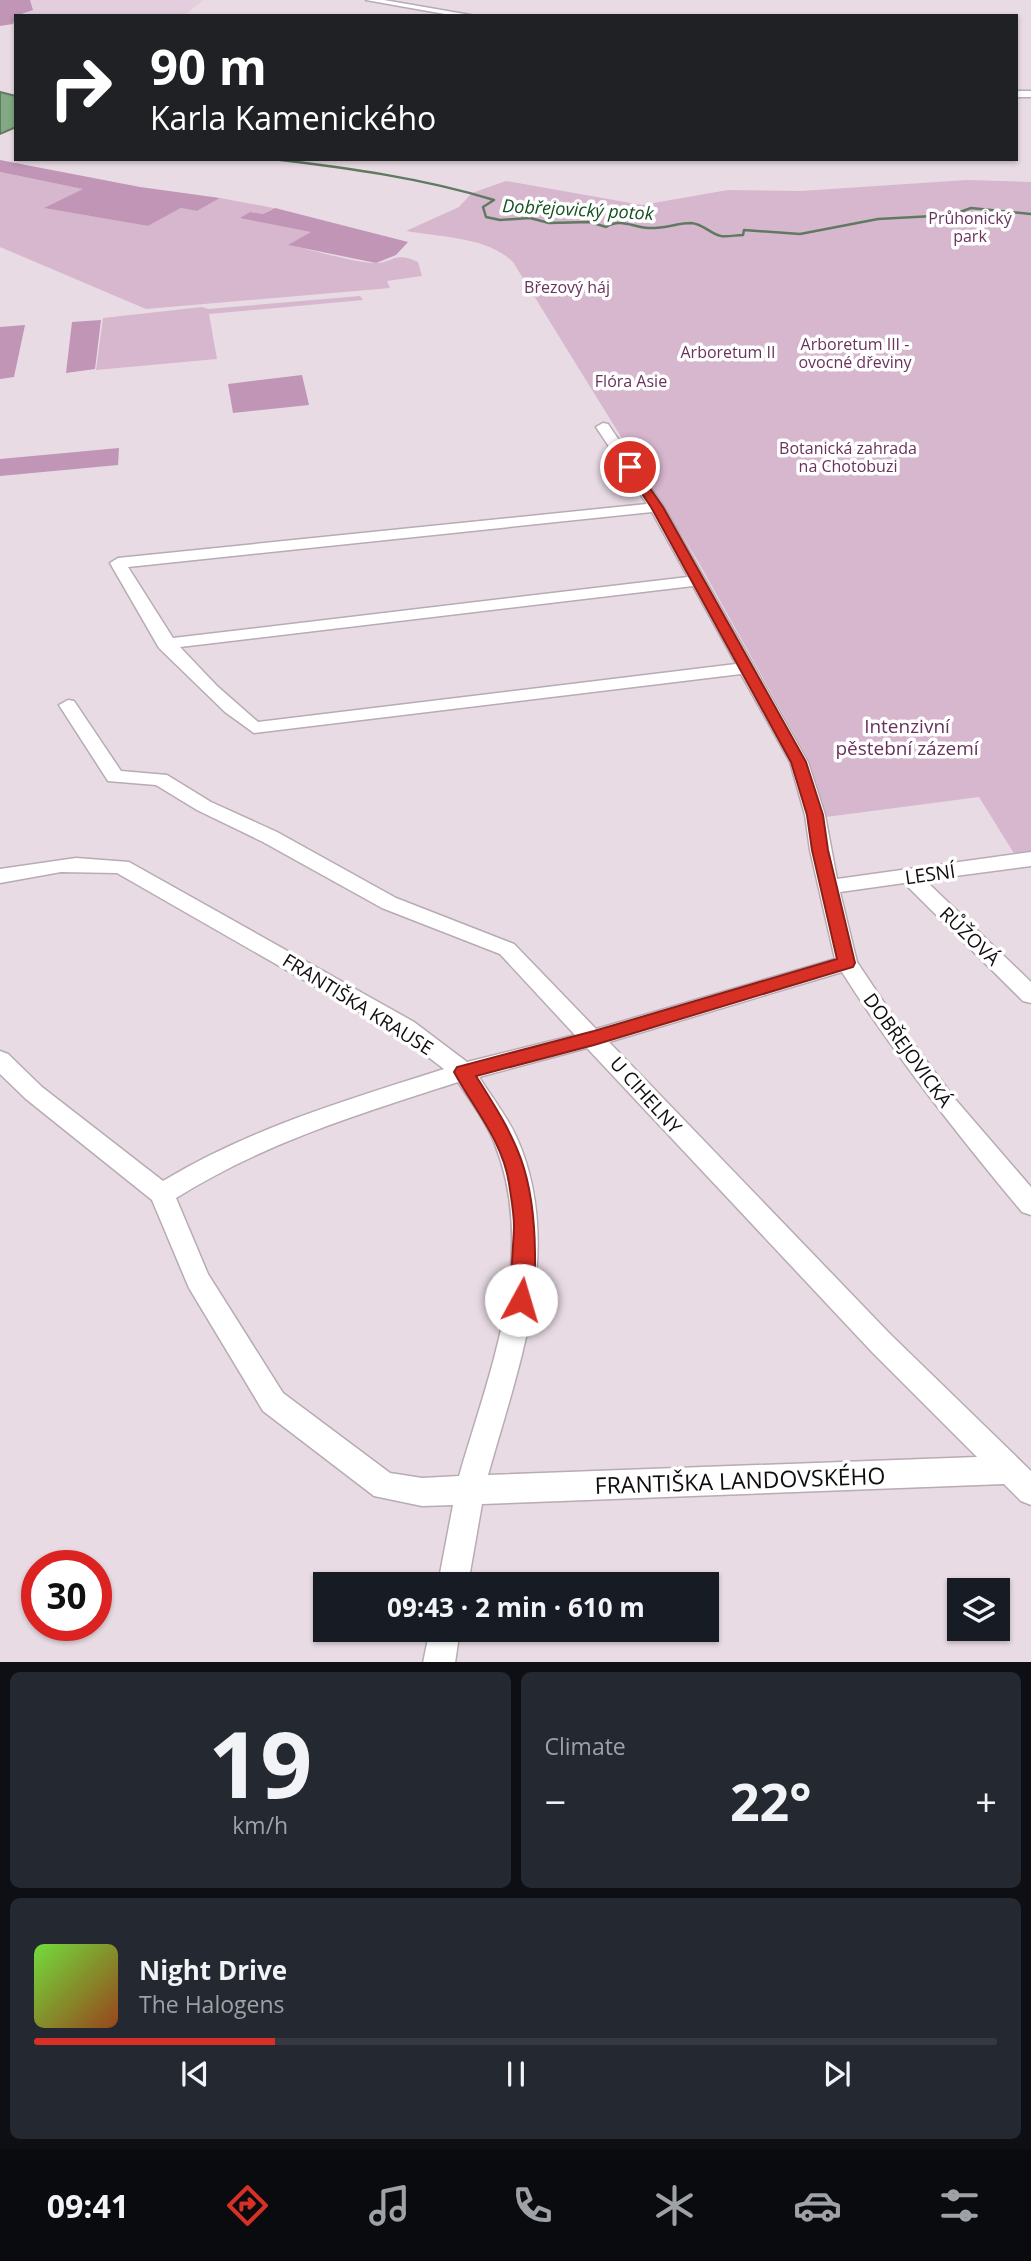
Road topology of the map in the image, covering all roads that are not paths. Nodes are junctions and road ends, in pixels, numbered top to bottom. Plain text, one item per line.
1 (370, 0) edge
2 (460, 14) edge
3 (603, 427) dead end
4 (657, 507) junction
5 (697, 581) junction
6 (165, 644) junction
7 (747, 668) junction
8 (68, 705) dead end
9 (1031, 859) edge
10 (0, 876) edge
11 (910, 877) junction
12 (829, 887) junction
13 (847, 963) junction
14 (1031, 995) edge
15 (594, 1038) junction
16 (0, 1060) edge
17 (464, 1072) junction
18 (162, 1194) junction
19 (1031, 1205) edge
20 (1010, 1469) junction
21 (470, 1490) junction
22 (1031, 1491) edge
23 (455, 1572) edge
24 (443, 1642) edge
25 (439, 1662) edge

1 - 2 street
3 - 4 street, DOBŘEJOVICKÁ
4 - 5 street, DOBŘEJOVICKÁ
4 - 6 street
5 - 6 street
5 - 7 street, DOBŘEJOVICKÁ
6 - 7 street
7 - 12 street, DOBŘEJOVICKÁ
8 - 15 street, U CIHELNY
9 - 11 street, LESNÍ
10 - 17 street, FRANTIŠKA KRAUSE
11 - 12 street, LESNÍ
11 - 14 street, RŮŽOVÁ
12 - 13 street, DOBŘEJOVICKÁ
13 - 15 street
13 - 19 street, DOBŘEJOVICKÁ
15 - 17 street
15 - 20 street, U CIHELNY
16 - 18 street
17 - 18 street
17 - 21 street, FRANTIŠKA KRAUSE
18 - 21 street
20 - 21 street, FRANTIŠKA LANDOVSKÉHO
20 - 22 street, U CIHELNY
21 - 23 street, FRANTIŠKA KRAUSE
24 - 25 street

